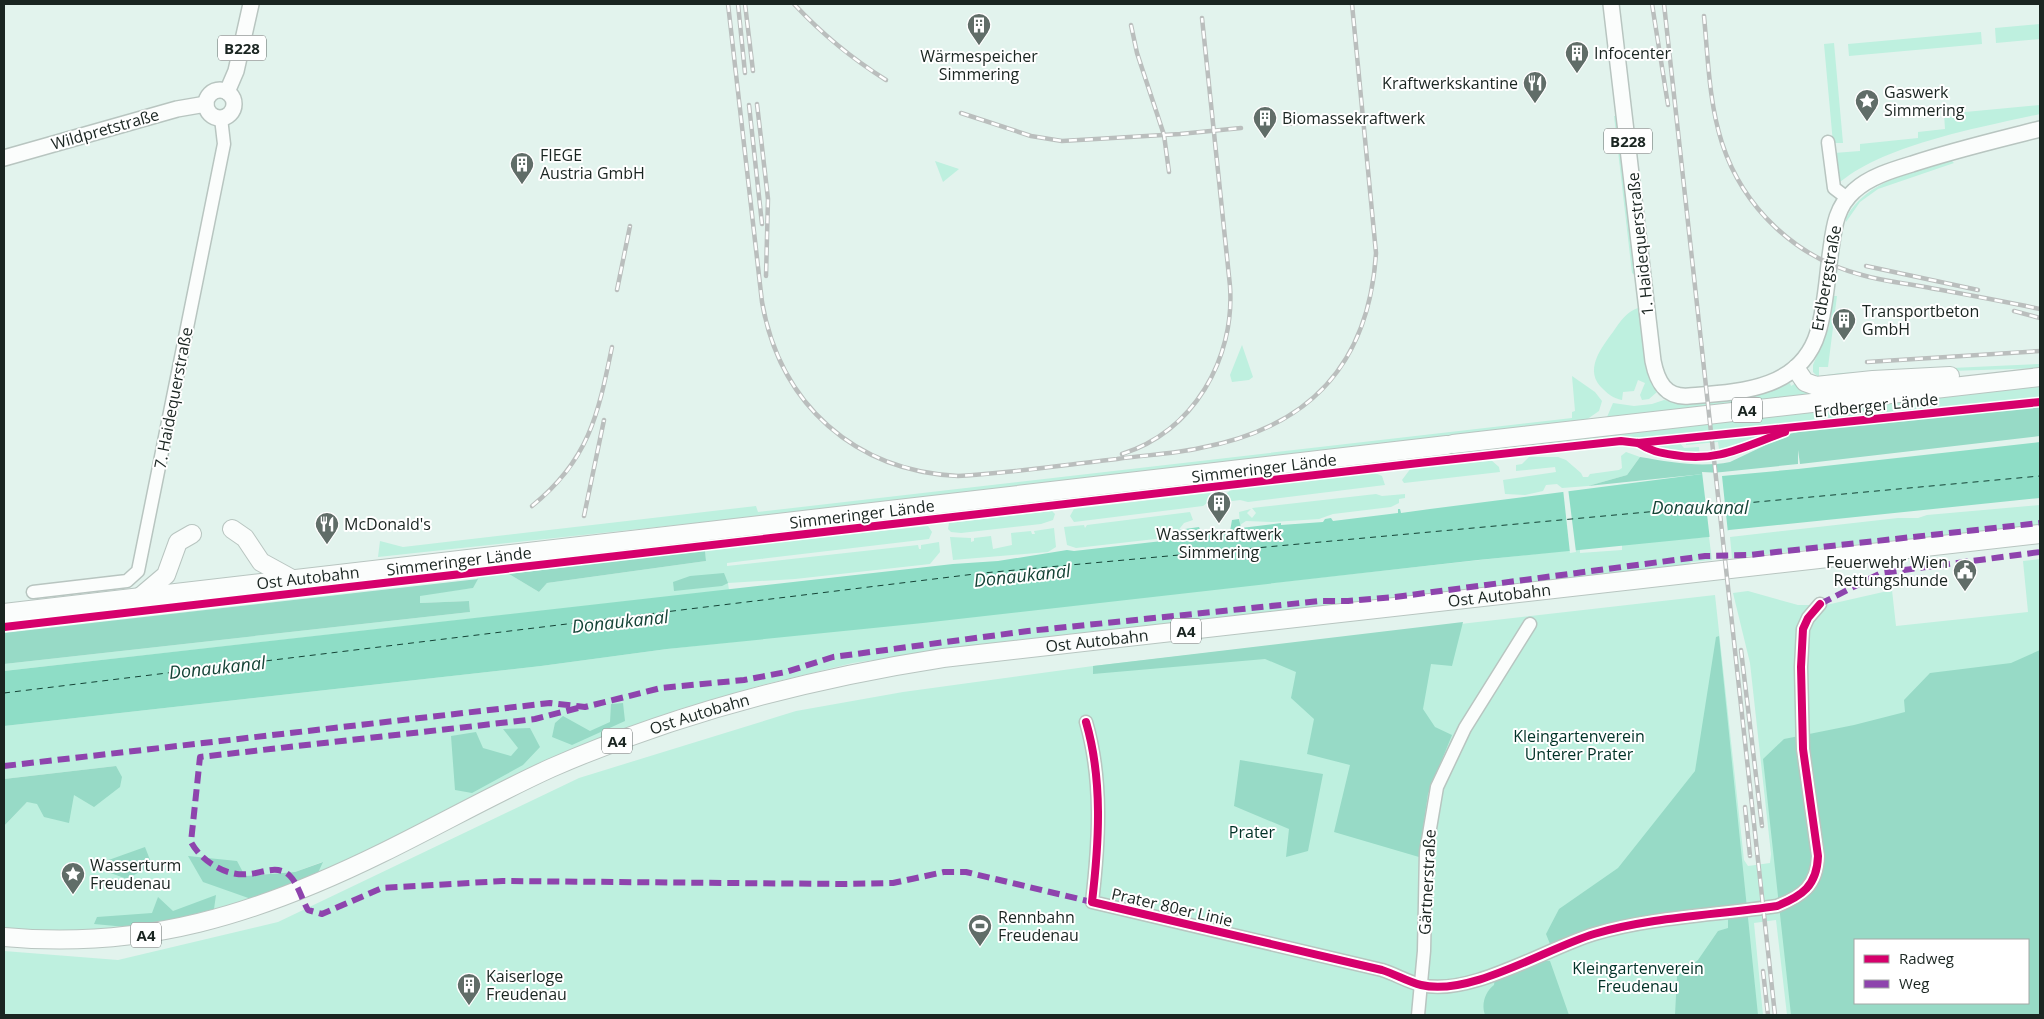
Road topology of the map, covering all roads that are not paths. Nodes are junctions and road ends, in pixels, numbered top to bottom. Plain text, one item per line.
1 (251, 4) edge
2 (1611, 4) edge
3 (227, 92) junction
4 (206, 104) junction
5 (221, 118) junction
6 (2040, 129) edge
7 (1828, 142) dead end
8 (4, 158) edge
9 (1847, 198) junction
10 (1796, 369) junction
11 (2040, 372) edge
12 (2040, 377) edge
13 (1668, 391) joint
14 (232, 529) dead end
15 (192, 534) dead end
16 (2040, 534) edge
17 (292, 579) junction
18 (33, 592) dead end
19 (139, 598) junction
20 (1820, 604) dead end
21 (4, 613) edge
22 (1530, 624) dead end
23 (1086, 722) dead end
24 (4, 937) edge
25 (1421, 985) junction
26 (1418, 1015) edge

1 - 3 main road, B228
2 - 13 main road, 1. Haidequerstraße / B228
3 - 4 main road
3 - 5 main road
4 - 5 main road
4 - 8 main road, Wildpretstraße
5 - 18 street, 7. Haidequerstraße
6 - 9 main road, Erdbergstraße
7 - 9 street
9 - 10 main road, Erdbergstraße
10 - 11 highway
10 - 13 main road, Erdbergstraße
12 - 17 highway, Ost Autobahn / A4
14 - 17 highway
15 - 19 highway
16 - 24 highway, Ost Autobahn / A4
17 - 19 highway, Ost Autobahn / A4
19 - 21 highway, Ost Autobahn / A4
20 - 25 street
22 - 25 street, Gärtnerstraße
23 - 25 street, Prater 80er Linie
25 - 26 street, Gärtnerstraße

